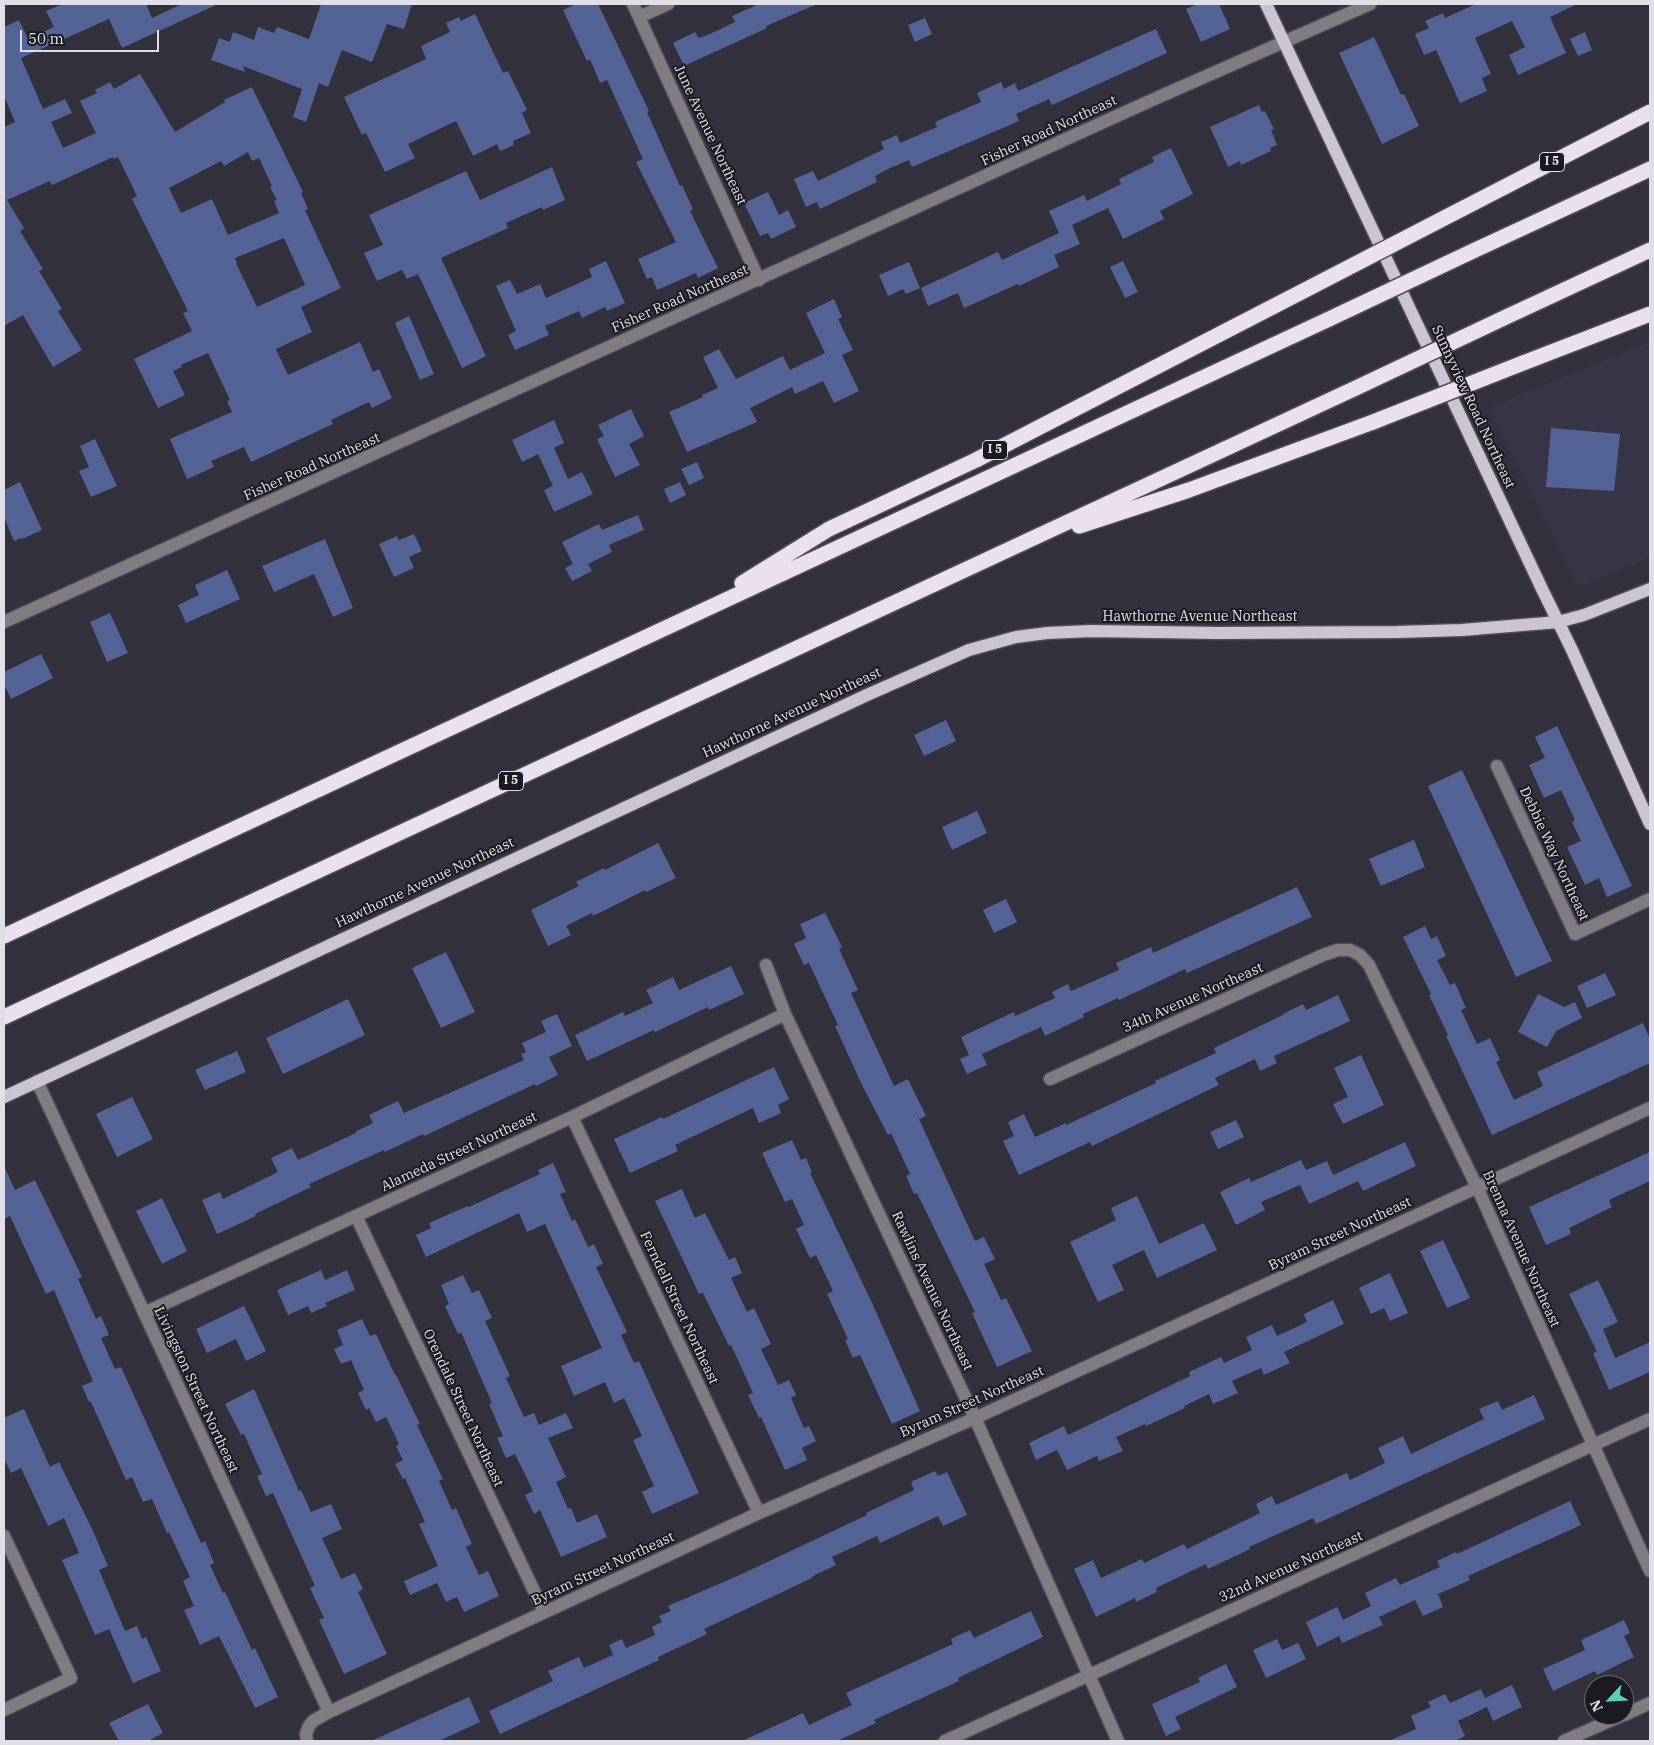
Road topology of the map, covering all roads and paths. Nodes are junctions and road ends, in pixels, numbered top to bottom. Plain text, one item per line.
1 (633, 4) edge
2 (668, 4) edge
3 (1266, 4) edge
4 (1370, 4) edge
5 (640, 16) junction
6 (1284, 43) junction
7 (1650, 112) edge
8 (1650, 169) edge
9 (1650, 250) edge
10 (760, 280) junction
11 (1650, 314) edge
12 (1018, 546) junction
13 (1650, 589) edge
14 (684, 620) junction
15 (4, 622) edge
16 (1558, 622) junction
17 (1497, 766) dead end
18 (1650, 824) edge
19 (1650, 899) edge
20 (4, 936) edge
21 (1350, 950) joint
22 (766, 965) dead end
23 (785, 1014) junction
24 (4, 1017) edge
25 (1050, 1079) dead end
26 (37, 1081) junction
27 (4, 1097) edge
28 (1650, 1108) edge
29 (572, 1117) junction
30 (1477, 1187) junction
31 (356, 1216) junction
32 (144, 1313) junction
33 (975, 1418) junction
34 (1650, 1419) edge
35 (1594, 1446) junction
36 (759, 1513) junction
37 (4, 1536) edge
38 (1650, 1571) edge
39 (544, 1612) junction
40 (1088, 1676) junction
41 (1650, 1703) edge
42 (4, 1710) edge
43 (1634, 1710) edge
44 (329, 1712) junction
45 (1601, 1725) edge
46 (307, 1741) edge
47 (945, 1741) edge
48 (1118, 1741) edge
49 (1564, 1741) edge

1 - 5 street, June Avenue Northeast
2 - 5 street
3 - 6 main road, Sunnyview Road Northeast
4 - 6 street, Fisher Road Northeast
5 - 10 street, June Avenue Northeast
6 - 10 street, Fisher Road Northeast
6 - 16 main road, Sunnyview Road Northeast
7 - 14 highway, I 5, bridge
8 - 14 highway, I 5, bridge
9 - 12 highway, I 5, bridge
10 - 15 street, Fisher Road Northeast
11 - 12 highway, bridge
12 - 24 highway, I 5
13 - 16 main road, Hawthorne Avenue Northeast
14 - 20 highway, I 5
16 - 18 main road, Sunnyview Road Northeast
16 - 26 main road, Hawthorne Avenue Northeast
17 - 19 street, Debbie Way Northeast
21 - 25 street, 34th Avenue Northeast
21 - 30 street, Brenna Avenue Northeast
22 - 23 street, Rawlins Avenue Northeast
23 - 29 street, Alameda Street Northeast
23 - 33 street, Rawlins Avenue Northeast
26 - 27 main road, Hawthorne Avenue Northeast
26 - 32 street, Livingston Street Northeast
28 - 30 street, Byram Street Northeast
29 - 31 street, Alameda Street Northeast
29 - 36 street, Ferndell Street Northeast
30 - 33 street, Byram Street Northeast
30 - 35 street, Brenna Avenue Northeast
31 - 32 street, Alameda Street Northeast
31 - 39 street, Orendale Street Northeast
32 - 44 street, Livingston Street Northeast
33 - 36 street, Byram Street Northeast
33 - 40 street, Rawlins Avenue Northeast
34 - 35 street, 32nd Avenue Northeast
35 - 38 street, Brenna Avenue Northeast
35 - 40 street, 32nd Avenue Northeast
36 - 39 street, Byram Street Northeast
37 - 42 street
39 - 44 street, Byram Street Northeast
40 - 47 street, 32nd Avenue Northeast
40 - 48 street, Rawlins Avenue Northeast
41 - 43 street
44 - 46 street, Byram Street Northeast
45 - 49 street

